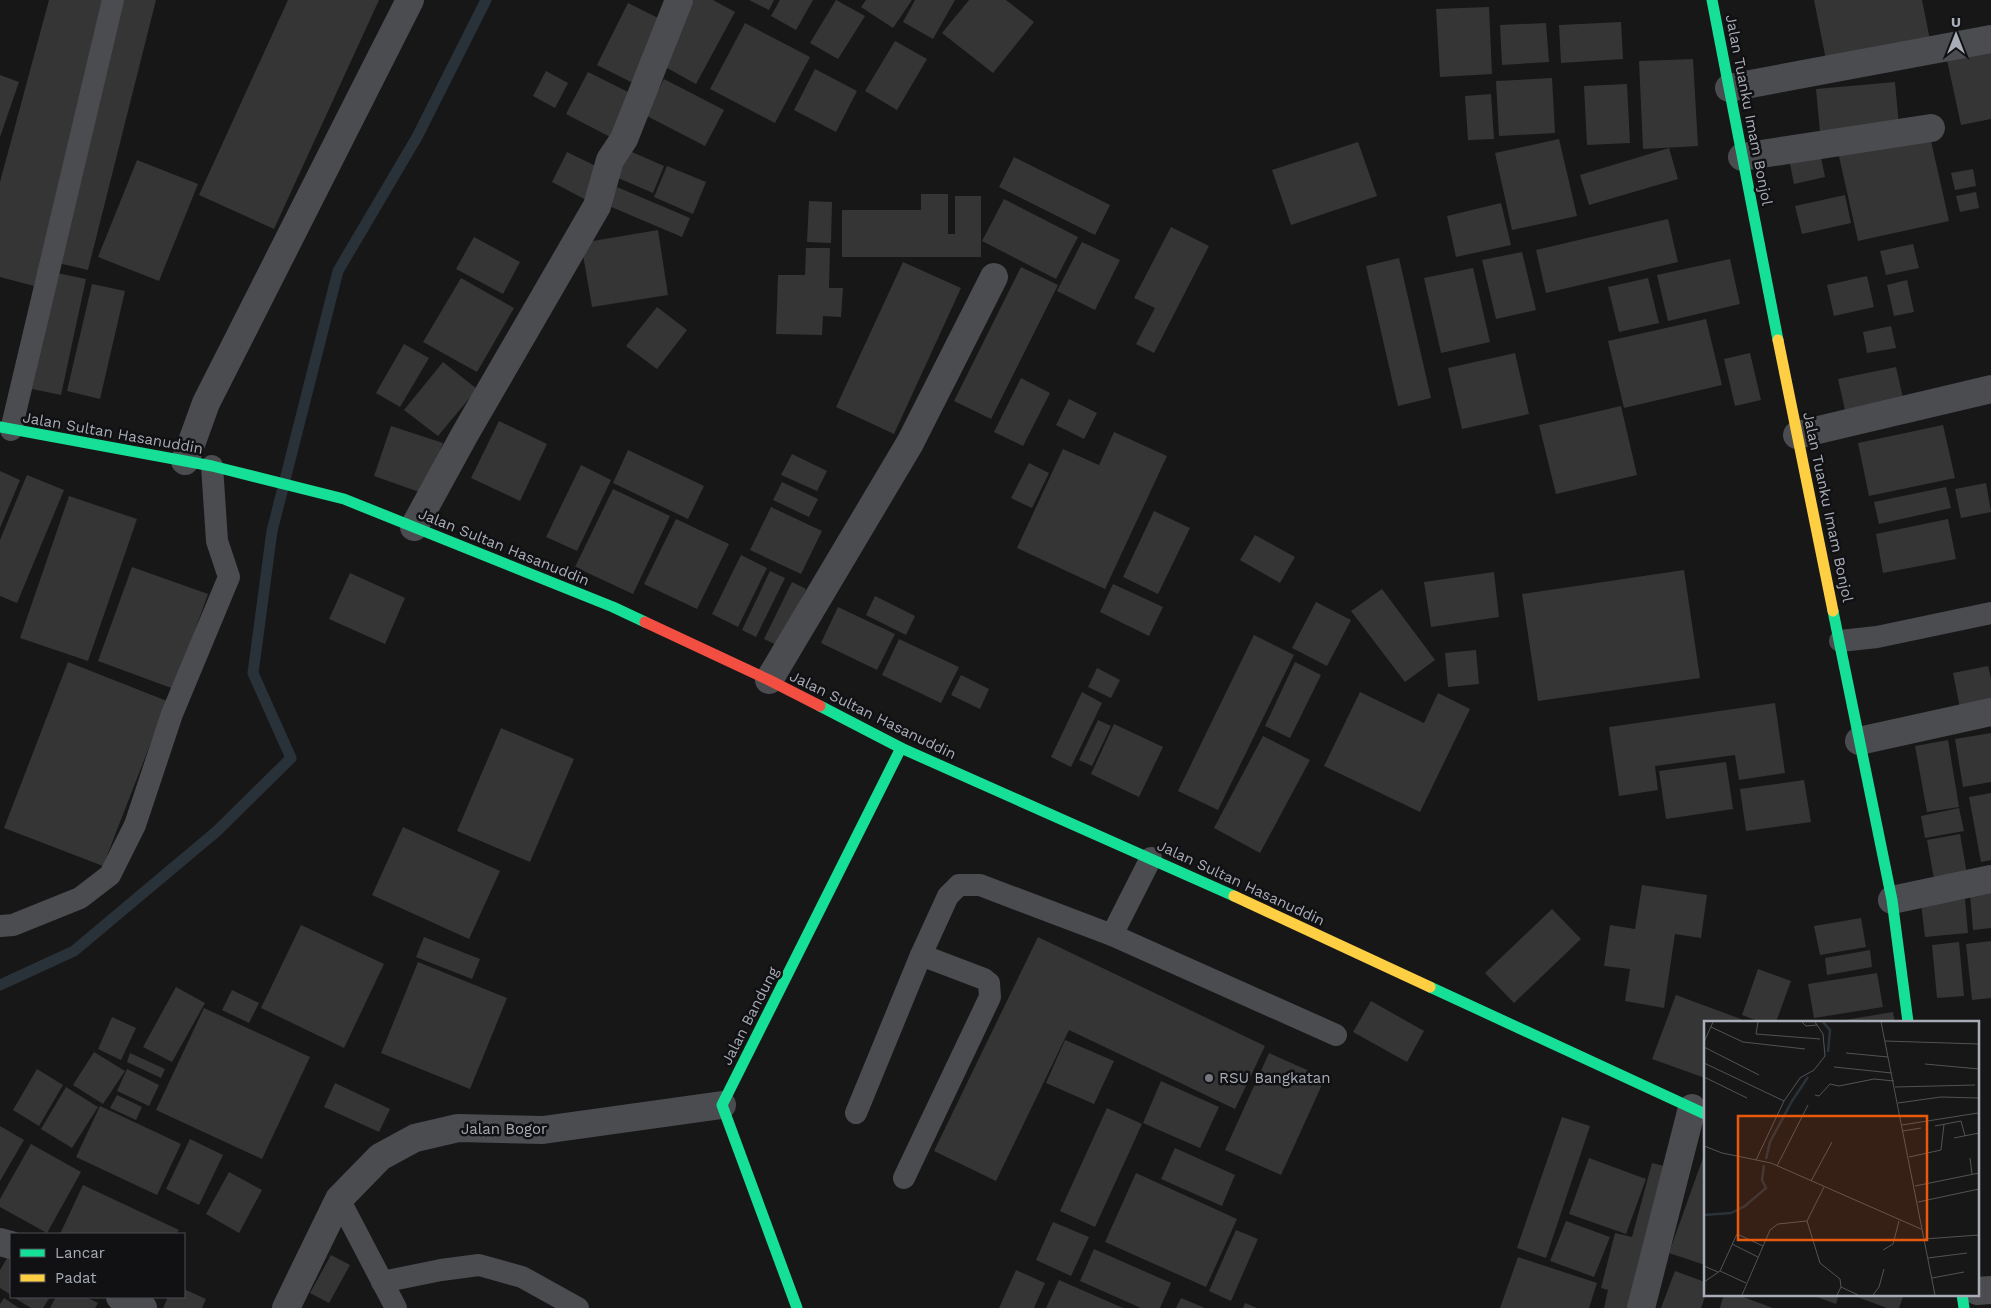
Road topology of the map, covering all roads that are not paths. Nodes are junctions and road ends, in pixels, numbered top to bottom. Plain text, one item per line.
1 (113, 0) edge
2 (410, 0) edge
3 (679, 0) edge
4 (1712, 0) edge
5 (1991, 39) edge
6 (1729, 88) junction
7 (1931, 128) dead end
8 (1742, 157) junction
9 (994, 276) dead end
10 (1991, 389) edge
11 (6, 428) edge
12 (1797, 436) junction
13 (185, 461) junction
14 (218, 467) junction
15 (414, 527) junction
16 (1991, 613) edge
17 (1840, 641) junction
18 (769, 680) junction
19 (1991, 712) edge
20 (1860, 741) junction
21 (901, 748) junction
22 (1151, 858) junction
23 (1991, 879) edge
24 (1892, 900) junction
25 (0, 926) edge
26 (1112, 935) junction
27 (920, 955) junction
28 (1908, 1021) edge
29 (1336, 1035) dead end
30 (722, 1105) junction
31 (1698, 1111) edge
32 (856, 1113) dead end
33 (904, 1178) dead end
34 (339, 1200) junction
35 (382, 1282) junction
36 (1978, 1290) edge
37 (1991, 1290) edge
38 (122, 1298) edge
39 (143, 1308) edge
40 (286, 1308) edge
41 (396, 1308) edge
42 (578, 1308) edge
43 (797, 1308) edge
44 (1641, 1308) edge

1 - 11 lane
2 - 13 street
3 - 15 street
4 - 6 main road, Jalan Tuanku Imam Bonjol
5 - 6 street
6 - 8 main road, Jalan Tuanku Imam Bonjol
7 - 8 street
8 - 12 main road, Jalan Tuanku Imam Bonjol
9 - 18 street
10 - 12 street
11 - 13 main road, Jalan Sultan Hasanuddin
12 - 17 main road, Jalan Tuanku Imam Bonjol
13 - 14 main road, Jalan Sultan Hasanuddin
14 - 15 main road, Jalan Sultan Hasanuddin
14 - 25 lane
15 - 18 main road, Jalan Sultan Hasanuddin
16 - 17 lane
17 - 20 main road, Jalan Tuanku Imam Bonjol
18 - 21 main road, Jalan Sultan Hasanuddin
19 - 20 street
20 - 24 main road, Jalan Tuanku Imam Bonjol
21 - 22 main road, Jalan Sultan Hasanuddin
21 - 30 main road, Jalan Bandung
22 - 26 lane
22 - 31 main road, Jalan Sultan Hasanuddin
23 - 24 street
24 - 28 main road, Jalan Tuanku Imam Bonjol
26 - 27 lane
26 - 29 lane
27 - 32 lane
27 - 33 lane
30 - 34 street, Jalan Bogor
30 - 43 main road
31 - 44 street
34 - 35 lane
34 - 40 street, Jalan Bogor
35 - 41 lane
35 - 42 lane
36 - 37 street
38 - 39 street

